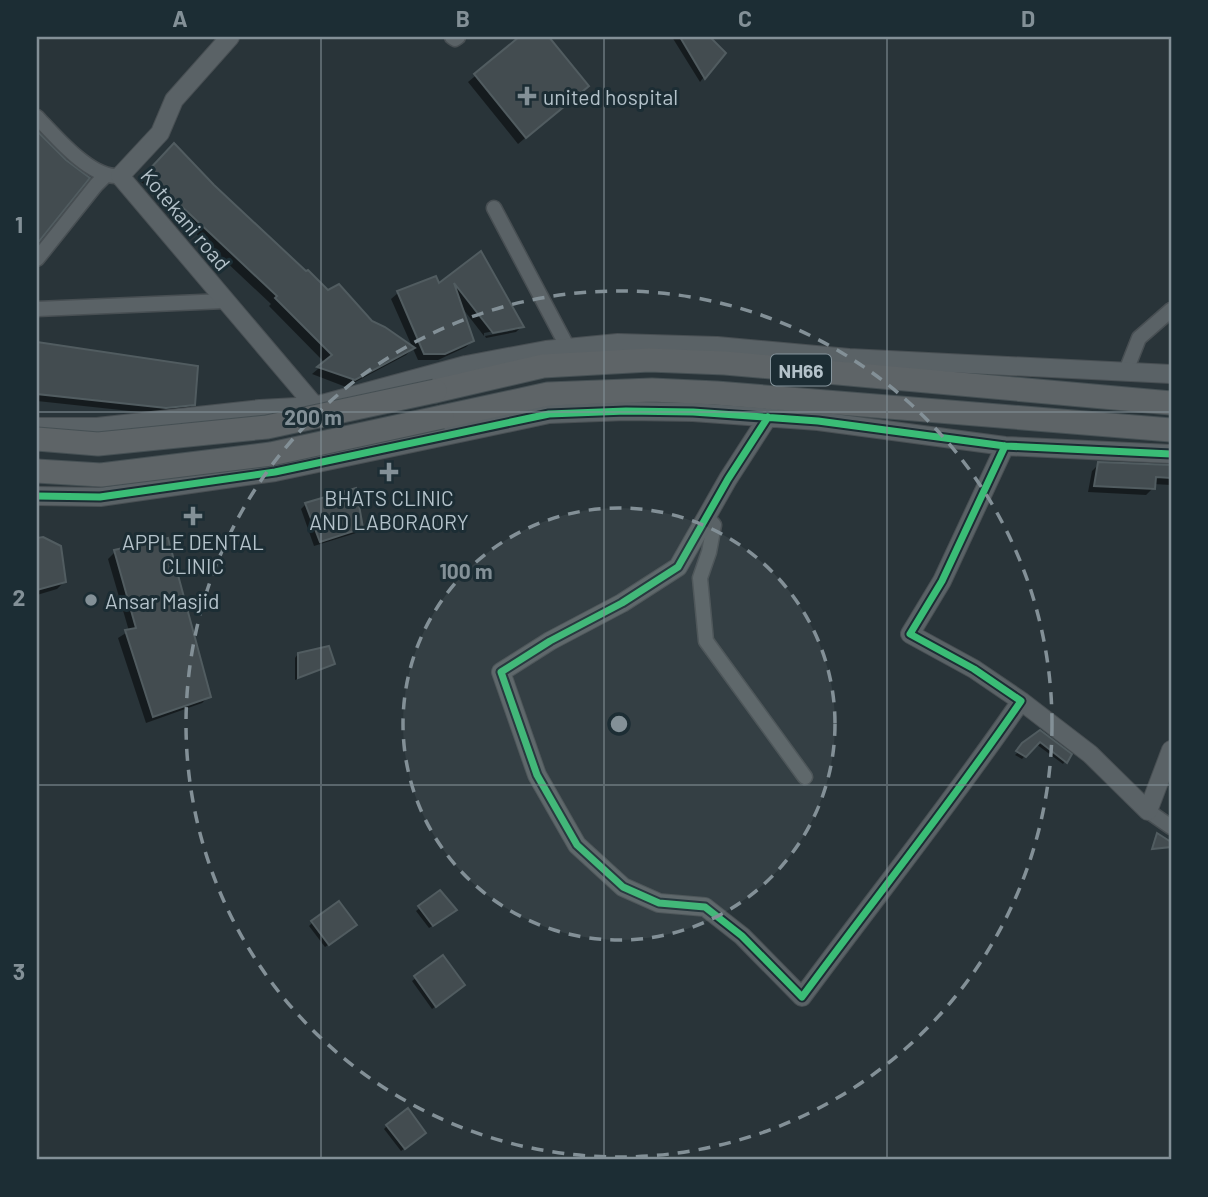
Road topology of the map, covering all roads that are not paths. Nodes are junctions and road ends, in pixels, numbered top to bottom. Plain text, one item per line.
1 (230, 37) edge
2 (453, 37) edge
3 (458, 37) edge
4 (37, 117) edge
5 (113, 176) junction
6 (494, 208) dead end
7 (37, 259) edge
8 (225, 301) junction
9 (37, 309) edge
10 (1171, 310) edge
11 (568, 348) junction
12 (1126, 371) junction
13 (1171, 374) edge
14 (1171, 403) edge
15 (315, 406) junction
16 (768, 418) junction
17 (37, 427) edge
18 (1171, 430) edge
19 (37, 439) edge
20 (1005, 446) junction
21 (1171, 454) edge
22 (37, 471) edge
23 (37, 496) edge
24 (708, 518) junction
25 (1021, 701) junction
26 (1171, 750) edge
27 (805, 777) dead end
28 (1148, 811) junction
29 (1171, 827) edge

1 - 5 street, Kotekani road
2 - 3 street
4 - 5 street
5 - 7 street
5 - 8 street, Kotekani road
6 - 11 street
8 - 9 street
8 - 15 street, Kotekani road
10 - 12 street
11 - 12 street
11 - 15 street
12 - 13 street
14 - 19 highway, NH66, bridge
15 - 17 street
16 - 20 street
16 - 23 street
16 - 24 street
18 - 22 highway, NH66, bridge
20 - 21 street
20 - 25 street
24 - 25 street
24 - 27 street
25 - 28 street
26 - 28 street
28 - 29 street

